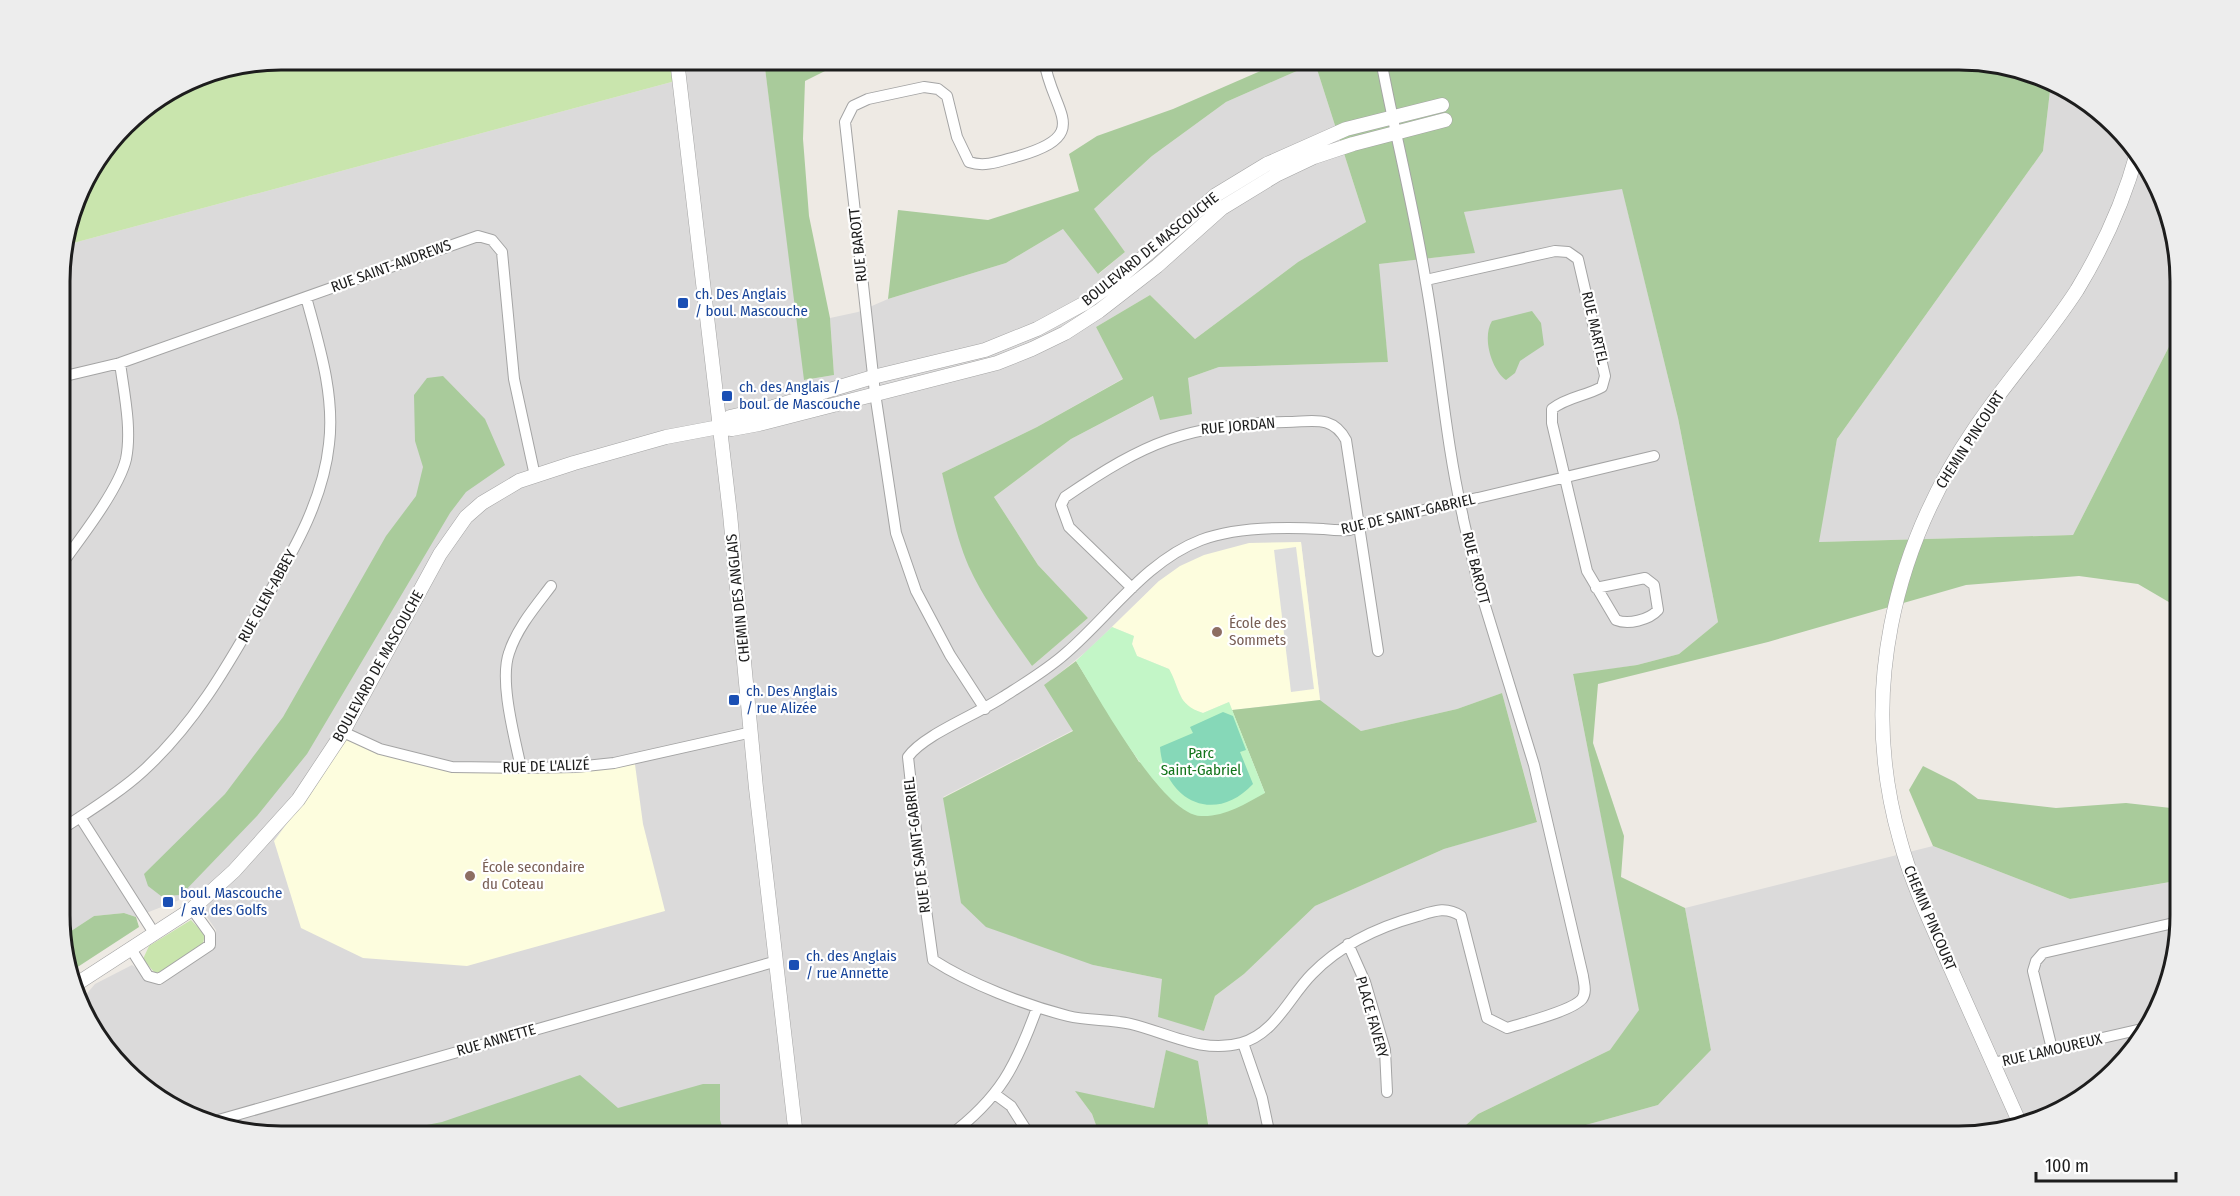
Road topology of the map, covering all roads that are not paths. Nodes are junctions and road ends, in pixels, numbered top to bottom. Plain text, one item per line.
1 (1383, 70) edge
2 (678, 71) edge
3 (1047, 71) edge
4 (1442, 105) dead end
5 (1391, 117) junction
6 (1445, 120) dead end
7 (1394, 132) junction
8 (2133, 163) edge
9 (1426, 280) junction
10 (306, 297) junction
11 (120, 363) junction
12 (71, 375) edge
13 (873, 377) junction
14 (874, 393) junction
15 (719, 427) junction
16 (1654, 456) dead end
17 (535, 476) junction
18 (1565, 479) junction
19 (1460, 502) junction
20 (1358, 525) junction
21 (71, 551) edge
22 (551, 586) dead end
23 (1132, 588) junction
24 (1596, 588) junction
25 (1378, 651) dead end
26 (985, 709) junction
27 (343, 732) junction
28 (752, 732) junction
29 (522, 768) junction
30 (80, 817) junction
31 (70, 824) edge
32 (192, 909) junction
33 (2169, 924) edge
34 (154, 933) junction
35 (1348, 944) junction
36 (131, 949) junction
37 (777, 961) junction
38 (82, 981) edge
39 (1037, 1008) junction
40 (1549, 1013) joint
41 (2134, 1031) edge
42 (1242, 1043) junction
43 (2052, 1049) junction
44 (1993, 1063) junction
45 (1387, 1092) dead end
46 (996, 1095) junction
47 (225, 1117) edge
48 (2017, 1117) edge
49 (1268, 1125) edge
50 (795, 1126) edge
51 (964, 1126) edge
52 (1023, 1126) edge

1 - 5 street, RUE BAROTT
2 - 15 street, CHEMIN DES ANGLAIS
3 - 13 street, RUE BAROTT
4 - 5 street, BOULEVARD DE MASCOUCHE
5 - 7 street, RUE BAROTT
5 - 13 street, BOULEVARD DE MASCOUCHE
6 - 7 street, BOULEVARD DE MASCOUCHE
7 - 9 street, RUE BAROTT
7 - 14 street, BOULEVARD DE MASCOUCHE
8 - 44 street, CHEMIN PINCOURT
9 - 18 street, RUE MARTEL
9 - 19 street, RUE BAROTT
10 - 11 street, RUE SAINT-ANDREWS
10 - 17 street, RUE SAINT-ANDREWS
10 - 30 street, RUE GLEN-ABBEY
11 - 12 street, RUE SAINT-ANDREWS
11 - 21 street
13 - 14 street, RUE BAROTT
13 - 15 street, BOULEVARD DE MASCOUCHE
14 - 15 street, BOULEVARD DE MASCOUCHE
14 - 26 street, RUE BAROTT
15 - 17 street, BOULEVARD DE MASCOUCHE
15 - 28 street, CHEMIN DES ANGLAIS
16 - 18 street, RUE DE SAINT-GABRIEL
17 - 27 street, BOULEVARD DE MASCOUCHE
18 - 19 street, RUE DE SAINT-GABRIEL
18 - 24 street, RUE MARTEL
19 - 20 street, RUE DE SAINT-GABRIEL
19 - 40 street, RUE BAROTT
20 - 23 street, RUE DE SAINT-GABRIEL
20 - 23 street, RUE JORDAN
20 - 25 street
22 - 29 street
23 - 26 street, RUE DE SAINT-GABRIEL
24 - 24 street, RUE MARTEL
26 - 39 street, RUE DE SAINT-GABRIEL
27 - 29 street, RUE DE L'ALIZÉ
27 - 32 street, BOULEVARD DE MASCOUCHE
28 - 29 street, RUE DE L'ALIZÉ
28 - 37 street, CHEMIN DES ANGLAIS
30 - 31 street, RUE GLEN-ABBEY
30 - 34 street
32 - 34 street, BOULEVARD DE MASCOUCHE
32 - 36 street
33 - 43 street
34 - 36 street, BOULEVARD DE MASCOUCHE
35 - 40 street, RUE DE SAINT-GABRIEL
35 - 42 street, RUE DE SAINT-GABRIEL
35 - 45 street, PLACE FAVERY
36 - 38 street, BOULEVARD DE MASCOUCHE
37 - 47 street, RUE ANNETTE
37 - 50 street, CHEMIN DES ANGLAIS
39 - 42 street, RUE DE SAINT-GABRIEL
39 - 46 street
41 - 43 street, RUE LAMOUREUX
42 - 49 street
43 - 44 street, RUE LAMOUREUX
44 - 48 street, CHEMIN PINCOURT
46 - 51 street
46 - 52 street

